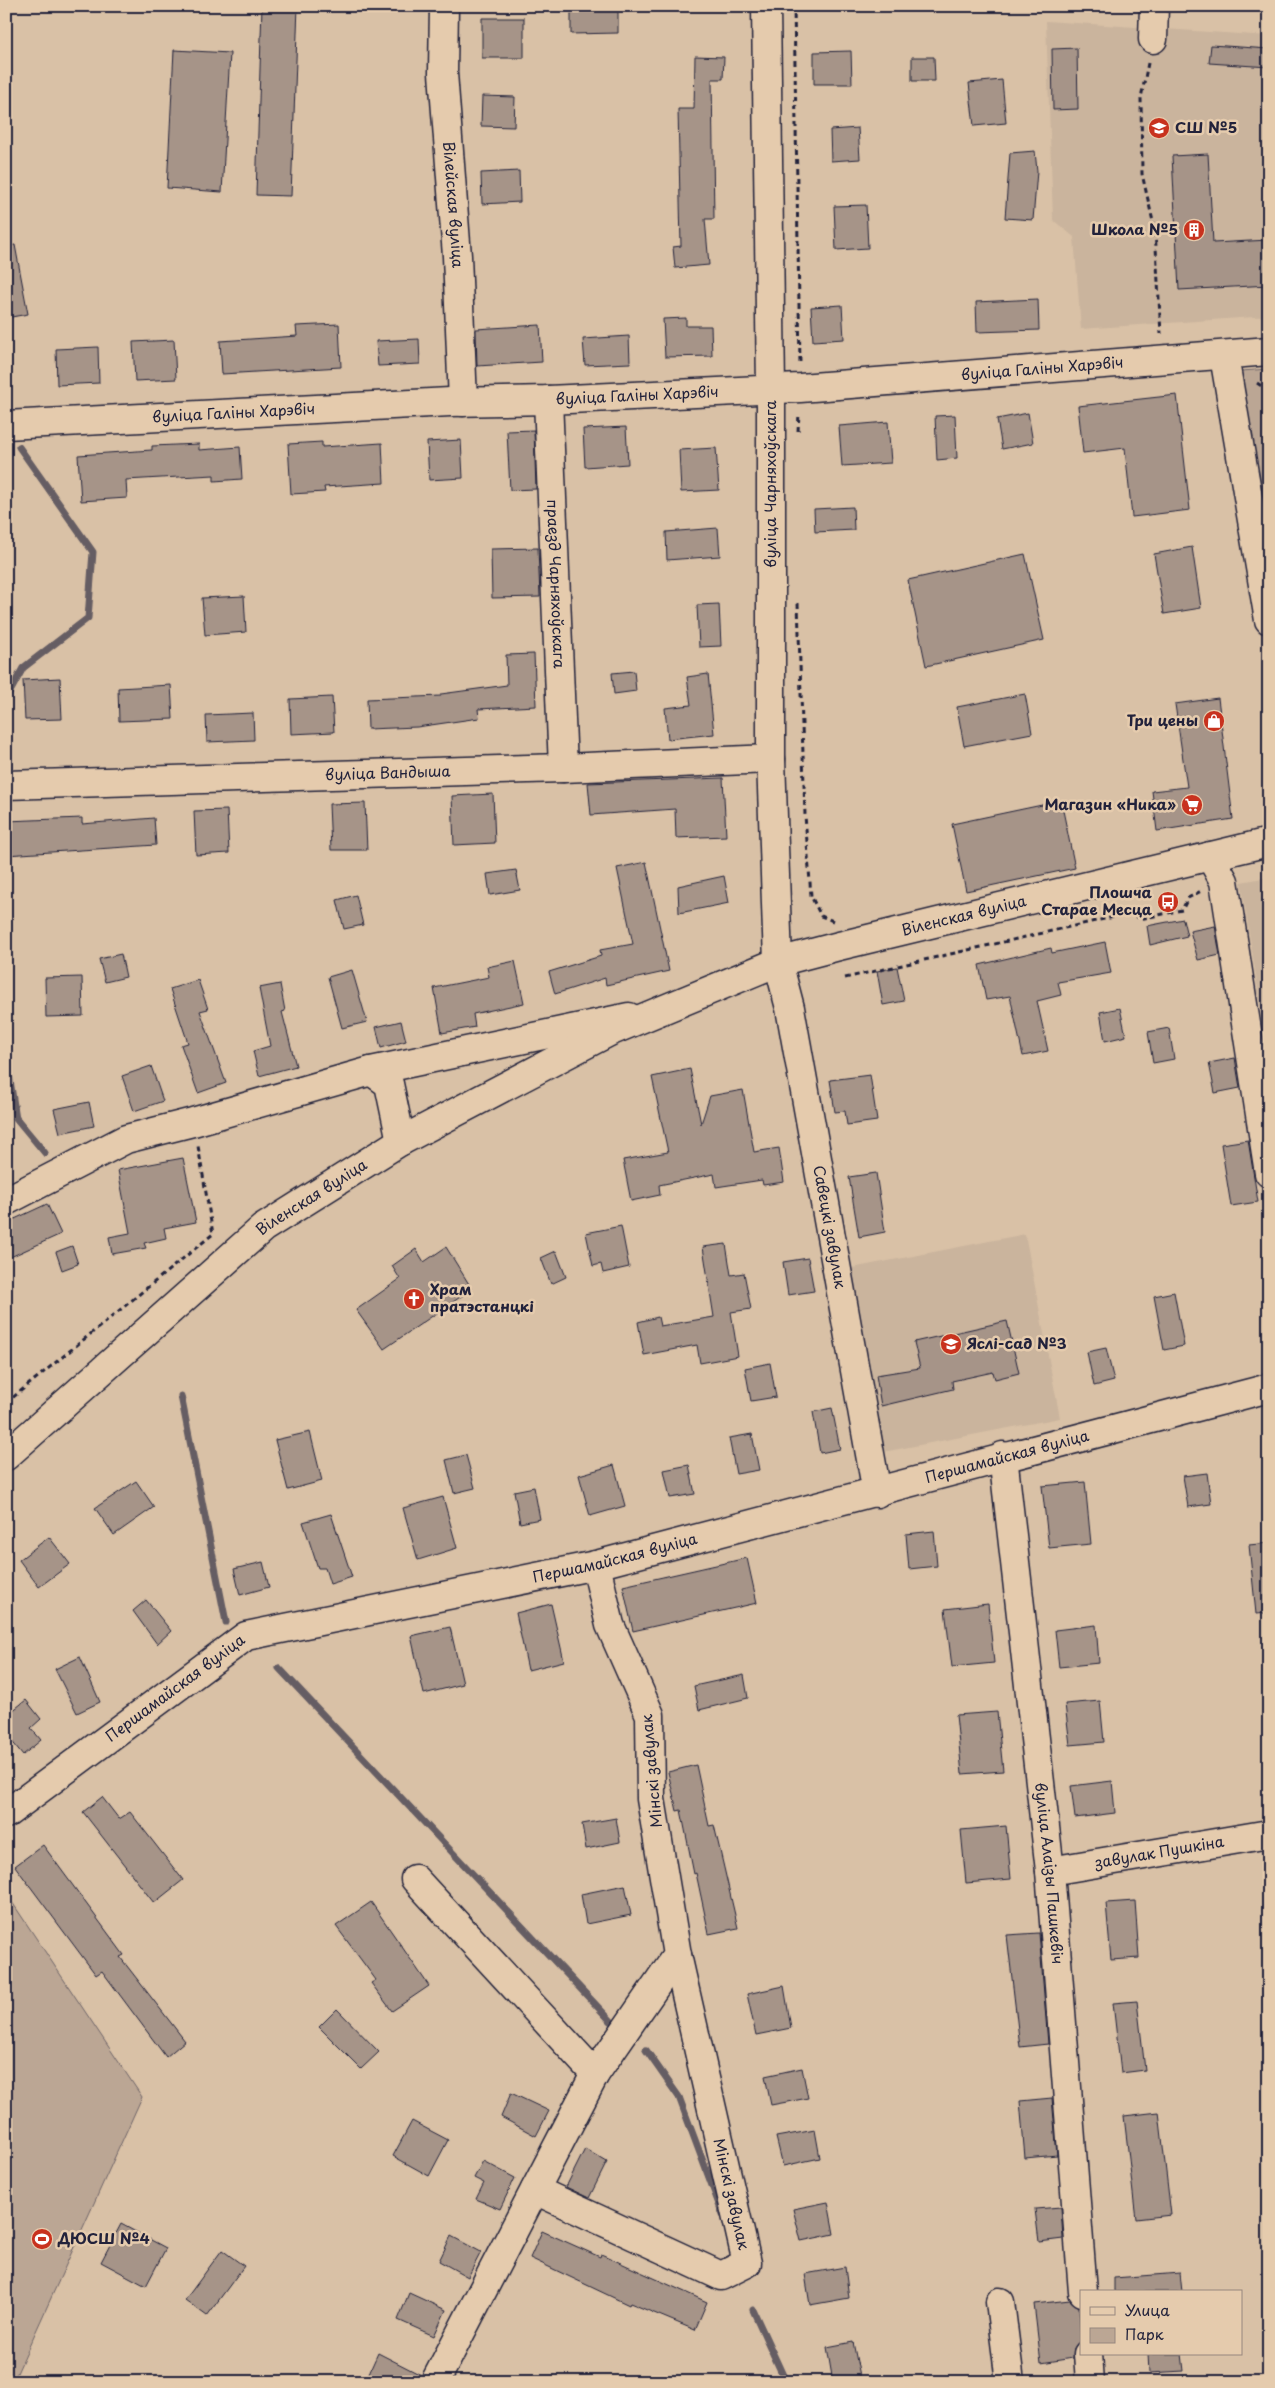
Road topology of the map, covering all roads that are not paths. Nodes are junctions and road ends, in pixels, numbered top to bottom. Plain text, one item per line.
1 (444, 6) edge
2 (766, 6) edge
3 (1154, 6) edge
4 (1153, 39) road end
5 (1269, 351) edge
6 (1224, 356) junction
7 (771, 390) junction
8 (548, 400) junction
9 (463, 402) junction
10 (6, 425) edge
11 (1269, 620) edge
12 (771, 759) junction
13 (563, 768) junction
14 (6, 785) edge
15 (1269, 842) edge
16 (1210, 856) junction
17 (778, 962) junction
18 (664, 1009) junction
19 (371, 1071) junction
20 (401, 1141) junction
21 (1269, 1173) edge
22 (6, 1201) edge
23 (1269, 1388) edge
24 (6, 1456) edge
25 (1003, 1456) junction
26 (877, 1492) junction
27 (596, 1565) junction
28 (6, 1814) edge
29 (1269, 1834) edge
30 (1050, 1871) junction
31 (416, 1879) dead end
32 (677, 1955) junction
33 (595, 2074) junction
34 (535, 2190) junction
35 (1083, 2290) edge
36 (1000, 2302) dead end
37 (1088, 2356) edge
38 (435, 2382) edge
39 (1010, 2382) edge
40 (1090, 2382) edge

1 - 9 street, Вілейская вуліца
2 - 7 street, вуліца Чарняхоўскага
3 - 4 street
5 - 6 street, вуліца Галіны Харэвіч
6 - 7 street, вуліца Галіны Харэвіч
6 - 11 street
7 - 8 street, вуліца Галіны Харэвіч
7 - 12 street, вуліца Чарняхоўскага
8 - 9 street, вуліца Галіны Харэвіч
8 - 13 street, праезд Чарняхоўскага
9 - 10 street, вуліца Галіны Харэвіч
12 - 13 street, вуліца Вандыша
12 - 17 street, вуліца Чарняхоўскага
13 - 14 street, вуліца Вандыша
15 - 16 street, Віленская вуліца
16 - 17 street, Віленская вуліца
16 - 21 street
17 - 18 street, Віленская вуліца
17 - 26 street, Савецкі завулак
18 - 19 street, Віленская вуліца
18 - 20 street, Віленская вуліца
19 - 20 street
19 - 22 street, Віленская вуліца
20 - 24 street, Віленская вуліца
23 - 25 street, Першамайская вуліца
25 - 26 street, Першамайская вуліца
25 - 30 street, вуліца Алаізы Пашкевіч
26 - 27 street, Першамайская вуліца
27 - 28 street, Першамайская вуліца
27 - 32 street, Мінскі завулак
29 - 30 street, завулак Пушкіна
30 - 35 street, вуліца Алаізы Пашкевіч
31 - 33 street
32 - 33 street
32 - 34 street, Мінскі завулак
33 - 34 street
34 - 38 street
36 - 39 street
37 - 40 street

